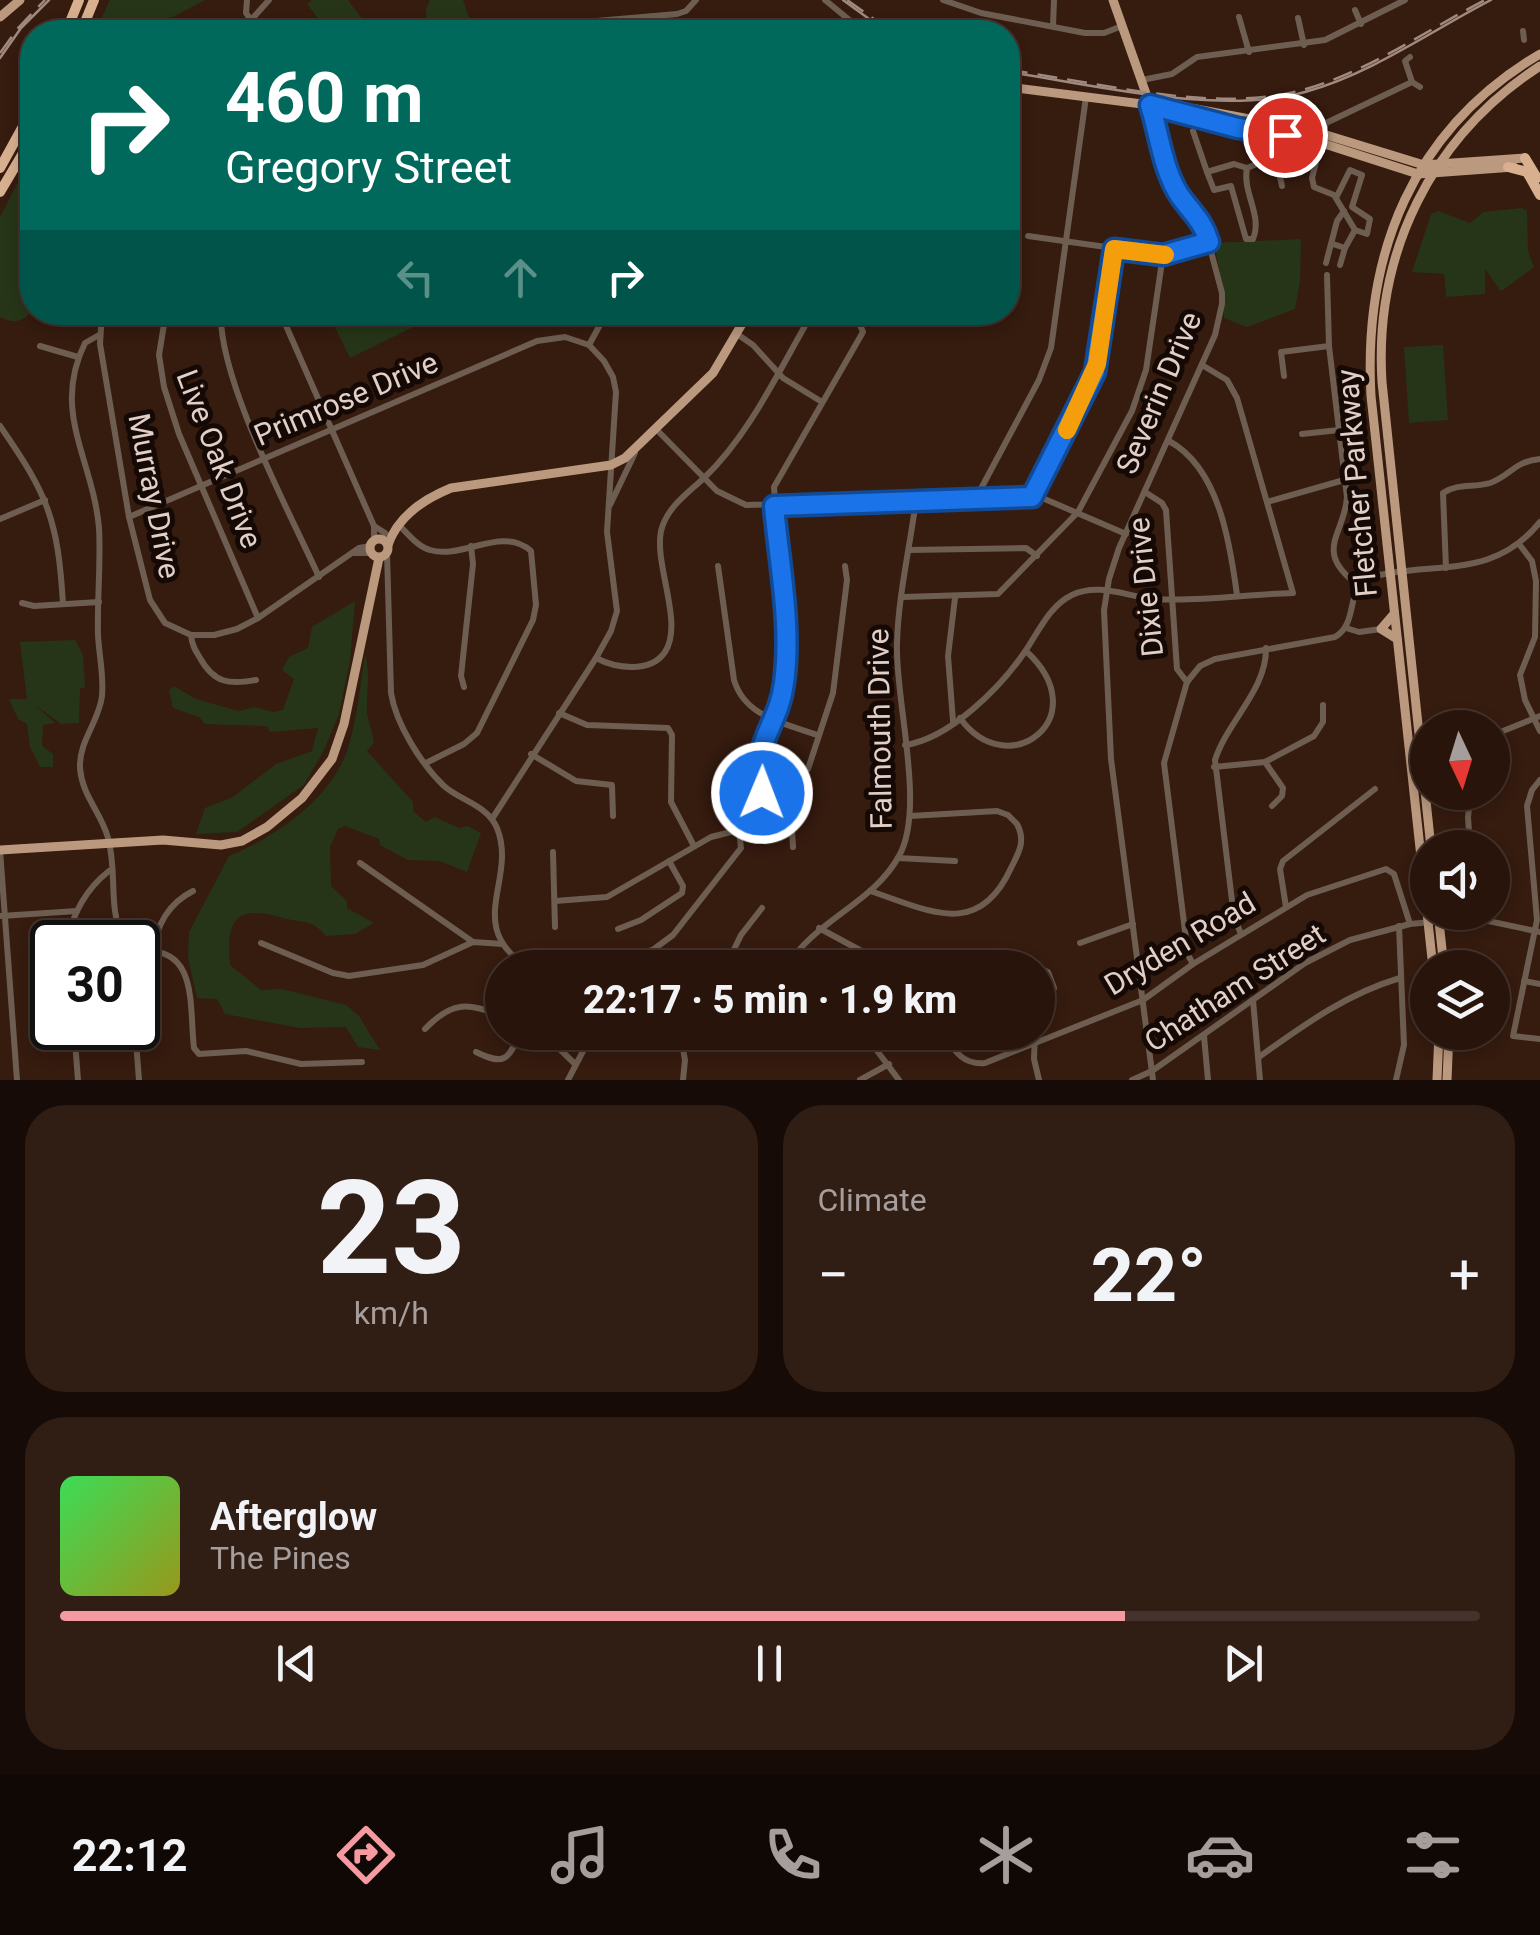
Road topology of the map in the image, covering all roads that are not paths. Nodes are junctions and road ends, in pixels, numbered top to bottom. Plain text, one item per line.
1 (12, 0) edge
2 (20, 0) edge
3 (246, 0) edge
4 (269, 0) edge
5 (696, 0) edge
6 (824, 0) edge
7 (942, 0) edge
8 (1054, 0) edge
9 (1112, 0) edge
10 (1405, 0) edge
11 (1355, 10) dead end
12 (2, 12) edge
13 (1240, 17) dead end
14 (1298, 18) dead end
15 (251, 20) joint
16 (608, 20) edge
17 (849, 20) edge
18 (1020, 20) edge
19 (1020, 20) edge
20 (1361, 24) junction
21 (1053, 26) junction
22 (1122, 26) junction
23 (1304, 44) junction
24 (1249, 52) junction
25 (1540, 54) edge
26 (1410, 58) dead end
27 (1540, 66) edge
28 (1142, 80) junction
29 (1020, 88) edge
30 (1086, 96) junction
31 (1150, 105) junction
32 (1194, 131) dead end
33 (20, 132) edge
34 (1321, 139) junction
35 (1276, 154) junction
36 (20, 158) edge
37 (1316, 158) junction
38 (1534, 162) edge
39 (1508, 167) junction
40 (0, 168) edge
41 (1247, 168) junction
42 (1421, 170) junction
43 (1436, 170) junction
44 (1207, 172) junction
45 (1540, 184) edge
46 (1282, 186) dead end
47 (0, 192) edge
48 (1540, 194) edge
49 (1336, 198) junction
50 (1344, 212) junction
51 (1354, 230) junction
52 (1028, 236) dead end
53 (1066, 242) junction
54 (1209, 242) junction
55 (1332, 244) junction
56 (1345, 248) junction
57 (1114, 249) junction
58 (1163, 255) junction
59 (1326, 263) dead end
60 (1340, 265) dead end
61 (1327, 275) dead end
62 (100, 325) edge
63 (163, 325) edge
64 (221, 325) edge
65 (286, 325) edge
66 (600, 325) edge
67 (742, 325) edge
68 (806, 325) edge
69 (856, 325) edge
70 (736, 334) junction
71 (99, 335) junction
72 (589, 345) junction
73 (40, 346) dead end
74 (1329, 346) junction
75 (78, 357) junction
76 (1202, 365) junction
77 (778, 372) junction
78 (1284, 376) dead end
79 (822, 402) junction
80 (0, 426) edge
81 (331, 429) junction
82 (656, 430) junction
83 (1339, 430) junction
84 (1302, 434) dead end
85 (1169, 440) junction
86 (636, 449) junction
87 (266, 458) junction
88 (1540, 459) edge
89 (612, 464) junction
90 (704, 478) junction
91 (1344, 480) junction
92 (203, 486) junction
93 (1145, 492) junction
94 (1032, 497) junction
95 (976, 498) junction
96 (46, 500) junction
97 (916, 500) junction
98 (1268, 502) junction
99 (774, 506) junction
100 (607, 510) junction
101 (1078, 512) junction
102 (129, 517) junction
103 (0, 518) edge
104 (1540, 522) edge
105 (399, 526) junction
106 (1126, 534) junction
107 (1520, 544) junction
108 (470, 546) junction
109 (379, 548) junction
110 (909, 550) junction
111 (1037, 556) junction
112 (718, 566) dead end
113 (845, 566) dead end
114 (1446, 568) junction
115 (388, 572) junction
116 (1396, 573) junction
117 (374, 574) junction
118 (319, 577) junction
119 (1358, 585) junction
120 (1106, 590) junction
121 (1237, 594) junction
122 (903, 598) junction
123 (955, 598) junction
124 (1173, 598) junction
125 (98, 602) junction
126 (22, 603) dead end
127 (63, 604) junction
128 (1394, 614) junction
129 (258, 618) junction
130 (1346, 628) junction
131 (1381, 629) junction
132 (191, 635) junction
133 (1397, 639) junction
134 (1266, 648) junction
135 (1026, 650) junction
136 (596, 658) junction
137 (256, 680) dead end
138 (1188, 682) junction
139 (464, 687) dead end
140 (1322, 706) dead end
141 (1415, 710) edge
142 (559, 712) junction
143 (1537, 717) edge
144 (773, 718) junction
145 (957, 720) junction
146 (1510, 728) edge
147 (1540, 732) edge
148 (817, 735) junction
149 (905, 745) junction
150 (531, 754) junction
151 (1265, 762) junction
152 (426, 763) junction
153 (1214, 767) junction
154 (808, 769) dead end
155 (1540, 780) edge
156 (1375, 789) dead end
157 (1272, 806) dead end
158 (612, 816) dead end
159 (910, 816) junction
160 (492, 820) junction
161 (755, 828) junction
162 (739, 830) junction
163 (1417, 830) edge
164 (109, 844) junction
165 (694, 846) junction
166 (793, 847) dead end
167 (0, 850) edge
168 (553, 852) dead end
169 (898, 858) junction
170 (669, 861) junction
171 (954, 861) dead end
172 (360, 863) dead end
173 (110, 870) junction
174 (111, 885) junction
175 (91, 890) junction
176 (193, 891) dead end
177 (870, 891) junction
178 (556, 901) junction
179 (1286, 907) junction
180 (762, 908) dead end
181 (77, 912) junction
182 (2, 916) edge
183 (75, 920) edge
184 (115, 920) edge
185 (1133, 924) junction
186 (1410, 924) joint
187 (1510, 925) edge
188 (1399, 926) junction
189 (555, 927) dead end
190 (819, 928) junction
191 (618, 929) dead end
192 (160, 931) edge
193 (1538, 932) edge
194 (1241, 934) junction
195 (261, 942) dead end
196 (473, 942) junction
197 (1080, 943) dead end
198 (503, 944) junction
199 (510, 950) edge
200 (652, 950) edge
201 (734, 950) edge
202 (797, 950) edge
203 (860, 950) edge
204 (160, 954) edge
205 (1193, 964) junction
206 (1400, 978) junction
207 (1524, 981) junction
208 (1540, 984) edge
209 (1253, 999) junction
210 (1144, 1000) junction
211 (485, 1009) edge
212 (424, 1028) dead end
213 (1055, 1035) edge
214 (1204, 1035) junction
215 (1540, 1039) edge
216 (76, 1050) edge
217 (137, 1050) edge
218 (513, 1050) edge
219 (561, 1050) edge
220 (582, 1050) edge
221 (683, 1050) edge
222 (877, 1050) edge
223 (955, 1050) edge
224 (1017, 1050) edge
225 (1035, 1050) edge
226 (1438, 1050) edge
227 (1448, 1050) edge
228 (476, 1052) dead end
229 (1259, 1057) junction
230 (362, 1062) dead end
231 (574, 1063) junction
232 (888, 1064) junction
233 (1152, 1070) junction
234 (17, 1080) edge
235 (78, 1080) edge
236 (139, 1080) edge
237 (568, 1080) edge
238 (682, 1080) edge
239 (860, 1080) edge
240 (899, 1080) edge
241 (1039, 1080) edge
242 (1132, 1080) edge
243 (1152, 1080) edge
244 (1208, 1080) edge
245 (1260, 1080) edge
246 (1396, 1080) edge
247 (1437, 1080) edge
248 (1447, 1080) edge

1 - 12 main road
2 - 12 main road
3 - 15 street
4 - 15 street
5 - 16 street
6 - 17 street
7 - 19 street
8 - 21 street
9 - 22 main road, Severin Drive
10 - 20 street
11 - 20 street
13 - 24 street
14 - 23 street
18 - 21 street
20 - 23 street
21 - 22 street
22 - 28 main road, Severin Drive
23 - 24 street
24 - 28 street
25 - 42 main road, Fletcher Parkway
26 - 34 street
27 - 43 main road, Fletcher Parkway
28 - 31 main road, Severin Drive
29 - 30 main road
30 - 31 main road
30 - 53 street
31 - 34 main road
31 - 54 street, Severin Drive
32 - 44 street
33 - 40 highway
34 - 37 street
34 - 42 main road
35 - 37 street
35 - 41 street
35 - 46 street
36 - 47 highway
37 - 49 street
38 - 39 main road
38 - 43 main road
38 - 45 highway
39 - 43 main road
39 - 48 highway
41 - 44 street
41 - 44 street
42 - 43 main road
42 - 116 main road, Fletcher Parkway
43 - 116 main road, Fletcher Parkway
49 - 50 street
49 - 51 street
50 - 51 street
50 - 55 street
51 - 56 street
52 - 53 street
53 - 57 street
53 - 95 street
54 - 58 street
54 - 76 street, Severin Drive
55 - 56 street
55 - 59 street
56 - 60 street
57 - 58 street
57 - 94 street
58 - 101 street
61 - 74 street
62 - 71 street, Murray Drive
63 - 92 street, Live Oak Drive
64 - 87 street
65 - 81 street
66 - 72 street
67 - 70 main road
68 - 77 street
69 - 79 street
70 - 77 street
70 - 82 main road
71 - 75 street
71 - 102 street, Murray Drive
72 - 81 street, Primrose Drive
72 - 89 street
73 - 75 street
74 - 78 street
74 - 83 street
75 - 125 street
76 - 85 street, Severin Drive
76 - 98 street
77 - 79 street
77 - 90 street
79 - 99 street
80 - 96 street
81 - 87 street, Primrose Drive
81 - 109 street
82 - 86 main road
82 - 90 street
83 - 84 street
83 - 91 street
85 - 93 street, Severin Drive
85 - 121 street
86 - 89 main road
86 - 100 street
87 - 92 street, Primrose Drive
87 - 118 street
88 - 114 street
89 - 100 street
89 - 105 main road
90 - 99 street
90 - 136 street
91 - 98 street
91 - 119 street
92 - 102 street, Primrose Drive
92 - 129 street, Live Oak Drive
93 - 106 street, Severin Drive
93 - 124 street, Dixie Drive
94 - 95 street
94 - 101 street
95 - 97 street
96 - 103 street
96 - 127 street
97 - 99 street
97 - 110 street, Falmouth Drive
98 - 121 street
99 - 144 street
100 - 136 street
101 - 106 street
101 - 111 street
102 - 132 street, Murray Drive
104 - 107 street
105 - 108 street
105 - 109 main road
106 - 120 street, Severin Drive
107 - 114 street
107 - 143 street
108 - 139 street
108 - 152 street
109 - 115 street
109 - 117 main road
109 - 118 street
110 - 111 street
110 - 122 street, Falmouth Drive
111 - 123 street
112 - 144 street
113 - 148 street
114 - 116 street
115 - 117 street
115 - 152 street
116 - 119 street
116 - 128 main road, Fletcher Parkway
116 - 141 main road, Fletcher Parkway
117 - 164 main road
118 - 129 street
119 - 130 street
120 - 124 street
120 - 135 street
120 - 185 street, Severin Drive
121 - 124 street
122 - 123 street
122 - 149 street, Falmouth Drive
123 - 145 street
124 - 138 street, Dixie Drive
125 - 127 street
125 - 164 street
126 - 127 street
128 - 131 main road
128 - 133 main road, Fletcher Parkway
129 - 132 street
130 - 131 street
130 - 134 street
131 - 133 main road
132 - 137 street, Murray Drive
133 - 163 main road, Fletcher Parkway
134 - 138 street
134 - 153 street
135 - 145 street
135 - 145 street
136 - 142 street
138 - 205 street
140 - 151 street
142 - 150 street
142 - 165 street
143 - 146 street
143 - 147 street
144 - 148 street
144 - 161 street
145 - 149 street
148 - 154 street
149 - 159 street, Falmouth Drive
150 - 158 street
150 - 160 street
151 - 153 street
151 - 157 street
152 - 160 street
153 - 194 street
155 - 193 street
156 - 179 street
159 - 169 street, Falmouth Drive
159 - 177 street
160 - 198 street
161 - 162 street
161 - 166 street
162 - 165 street
162 - 200 street
164 - 167 main road
164 - 173 street
165 - 170 street
167 - 182 street
168 - 178 street
169 - 171 street
169 - 177 street, Falmouth Drive
170 - 178 street
170 - 191 street
172 - 196 street
173 - 174 street
173 - 175 street
174 - 175 street
174 - 184 street
175 - 181 street
176 - 192 street
177 - 190 street, Falmouth Drive
178 - 189 street
179 - 186 street, Dryden Road
179 - 194 street, Dryden Road
180 - 201 street
181 - 182 street
181 - 183 street
182 - 234 street
185 - 197 street
185 - 210 street, Severin Drive
186 - 188 street, Chatham Street
187 - 193 street, Chatham Street
188 - 206 street
188 - 209 street, Chatham Street
190 - 202 street, Falmouth Drive
190 - 203 street
193 - 207 street
194 - 205 street, Dryden Road
195 - 196 street
196 - 198 street
198 - 199 street
204 - 230 street
205 - 210 street, Dryden Road
206 - 229 street
206 - 246 street
207 - 208 street
207 - 215 street
209 - 214 street, Chatham Street
209 - 229 street
210 - 213 street, Dryden Road
210 - 233 street, Severin Drive
211 - 212 street
214 - 233 street, Chatham Street
214 - 244 street
216 - 235 street
217 - 236 street
218 - 228 street
219 - 231 street
220 - 231 street
221 - 238 street
222 - 232 street
223 - 224 street, Dryden Road
225 - 241 street
226 - 247 main road
227 - 248 main road
229 - 245 street
231 - 237 street
232 - 239 street
232 - 240 street
233 - 242 street, Chatham Street
233 - 243 street, Severin Drive

